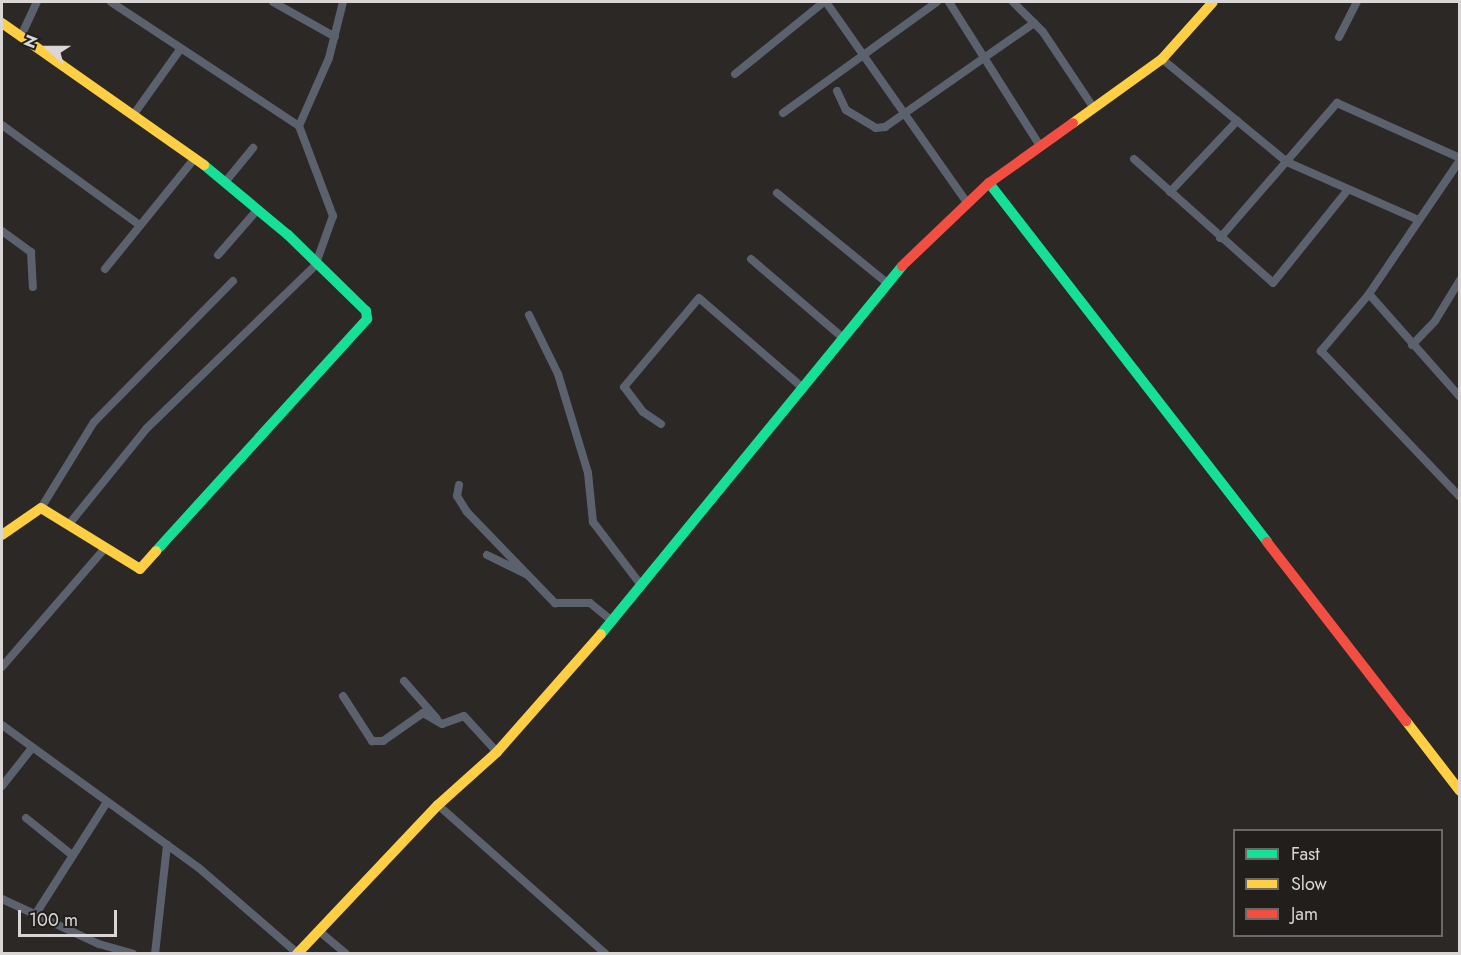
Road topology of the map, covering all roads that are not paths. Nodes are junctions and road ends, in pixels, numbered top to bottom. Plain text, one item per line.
1 (37, 2) edge
2 (111, 2) edge
3 (273, 2) edge
4 (343, 2) edge
5 (825, 2) edge
6 (937, 2) edge
7 (949, 2) edge
8 (1013, 2) edge
9 (1214, 2) edge
10 (1356, 2) edge
11 (1034, 23) junction
12 (3, 27) edge
13 (21, 36) junction
14 (334, 37) junction
15 (1339, 37) dead end
16 (179, 51) junction
17 (863, 53) junction
18 (985, 57) junction
19 (1162, 59) junction
20 (735, 74) dead end
21 (837, 91) dead end
22 (1094, 107) junction
23 (904, 112) junction
24 (783, 113) dead end
25 (134, 114) junction
26 (1237, 121) junction
27 (2, 125) edge
28 (299, 126) junction
29 (1040, 146) junction
30 (253, 148) dead end
31 (195, 158) junction
32 (1134, 159) dead end
33 (1460, 159) edge
34 (1287, 162) junction
35 (226, 181) junction
36 (989, 183) junction
37 (1347, 191) junction
38 (1170, 192) junction
39 (777, 193) dead end
40 (966, 201) junction
41 (258, 209) junction
42 (1416, 219) junction
43 (137, 223) junction
44 (2, 231) edge
45 (1220, 238) junction
46 (218, 255) dead end
47 (750, 259) dead end
48 (315, 266) junction
49 (105, 269) dead end
50 (233, 281) dead end
51 (887, 283) junction
52 (1459, 283) edge
53 (33, 287) dead end
54 (1369, 294) junction
55 (529, 315) dead end
56 (842, 337) junction
57 (1413, 345) junction
58 (803, 388) junction
59 (1460, 397) edge
60 (661, 424) dead end
61 (459, 484) dead end
62 (1460, 496) edge
63 (41, 508) junction
64 (70, 523) junction
65 (2, 535) edge
66 (105, 548) junction
67 (488, 555) dead end
68 (527, 574) junction
69 (641, 585) junction
70 (612, 621) junction
71 (2, 667) edge
72 (404, 681) dead end
73 (344, 696) dead end
74 (442, 724) junction
75 (2, 725) edge
76 (32, 748) junction
77 (497, 752) junction
78 (2, 786) edge
79 (1460, 791) edge
80 (107, 802) junction
81 (438, 805) junction
82 (26, 818) dead end
83 (167, 845) junction
84 (71, 854) junction
85 (2, 899) edge
86 (35, 915) junction
87 (319, 931) junction
88 (297, 953) edge
89 (133, 954) edge
90 (155, 954) edge
91 (346, 954) edge
92 (606, 954) edge

1 - 13 street
2 - 16 street
3 - 14 street
4 - 14 street
5 - 17 street
5 - 20 street
6 - 17 street
7 - 18 street
8 - 11 street
9 - 19 street
10 - 15 street
11 - 18 street
11 - 22 street
12 - 13 street
13 - 25 street
14 - 28 street
16 - 25 street
16 - 28 street
17 - 23 street
17 - 24 street
18 - 23 street
18 - 29 street
19 - 22 street
19 - 26 street
21 - 23 street
22 - 29 street
23 - 40 street
25 - 31 street
26 - 34 street
26 - 38 street
27 - 43 street
28 - 48 street
29 - 36 street
30 - 35 street
31 - 35 street
31 - 43 street
32 - 38 street
33 - 34 street
33 - 42 street
34 - 37 street
34 - 45 street
35 - 41 street
36 - 40 street
36 - 79 street
37 - 42 street
37 - 45 street
38 - 45 street
39 - 51 street
40 - 51 street
41 - 46 street
41 - 48 street
42 - 54 street
43 - 49 street
44 - 53 street
47 - 56 street
48 - 64 street
48 - 66 street
50 - 63 street
51 - 56 street
52 - 57 street
54 - 57 street
54 - 62 street
55 - 69 street
56 - 58 street
57 - 59 street
58 - 60 street
58 - 69 street
61 - 68 street
63 - 64 street
63 - 65 street
64 - 66 street
66 - 71 street
67 - 68 street
68 - 70 street
69 - 70 street
70 - 77 street
72 - 74 street
73 - 74 street
74 - 77 street
75 - 76 street
76 - 78 street
76 - 80 street
77 - 81 street
80 - 83 street
80 - 84 street
81 - 87 street
81 - 92 street
82 - 84 street
83 - 88 street
83 - 90 street
84 - 86 street
85 - 86 street
86 - 89 street
87 - 88 street
87 - 91 street

